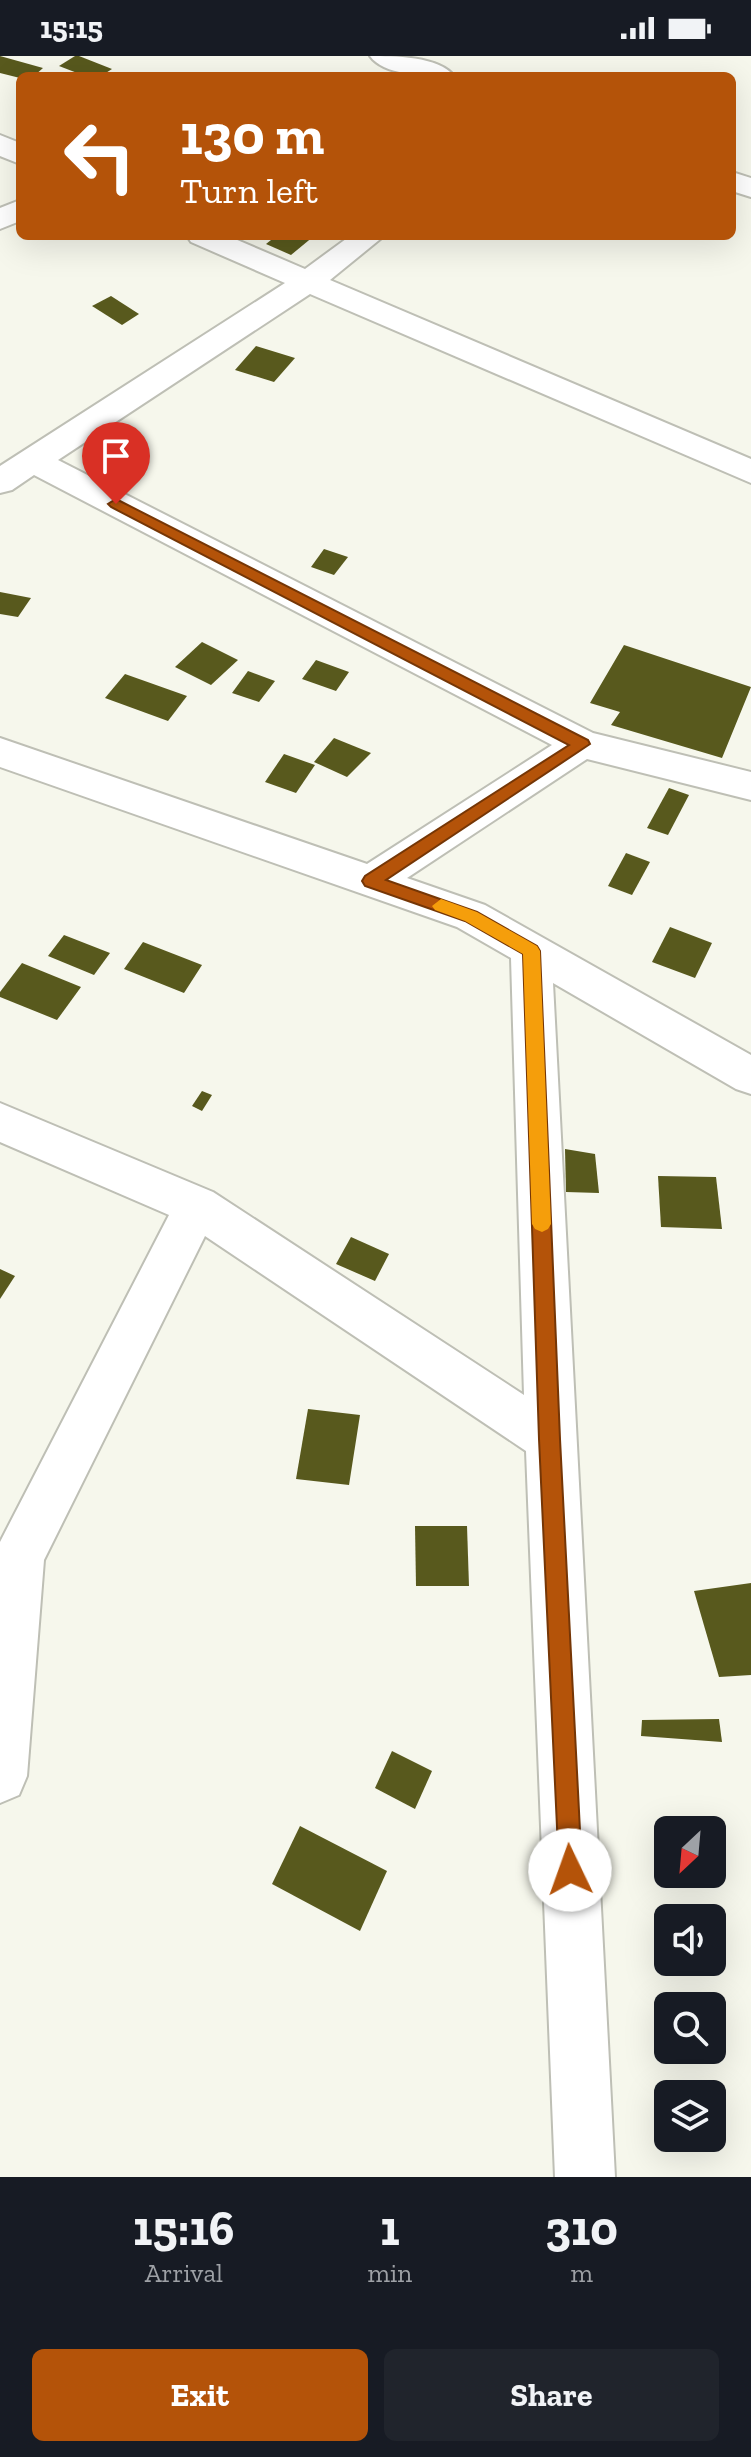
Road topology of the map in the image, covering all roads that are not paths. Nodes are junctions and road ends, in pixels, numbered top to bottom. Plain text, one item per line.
1 (384, 56) edge
2 (429, 72) edge
3 (212, 240) edge
4 (364, 240) edge
5 (309, 281) junction
6 (33, 461) junction
7 (751, 472) edge
8 (0, 482) edge
9 (582, 744) junction
10 (0, 752) edge
11 (751, 786) edge
12 (371, 881) junction
13 (531, 951) junction
14 (751, 1076) edge
15 (0, 1122) edge
16 (197, 1206) junction
17 (550, 1439) junction
18 (0, 1776) edge
19 (585, 2177) edge

1 - 2 street
3 - 5 street
4 - 5 street
5 - 6 street
5 - 7 street
6 - 8 street
6 - 9 street
9 - 11 street
9 - 12 street
10 - 12 street
12 - 13 street
13 - 14 street
13 - 17 street
15 - 16 street
16 - 17 street
16 - 18 street
17 - 19 street

